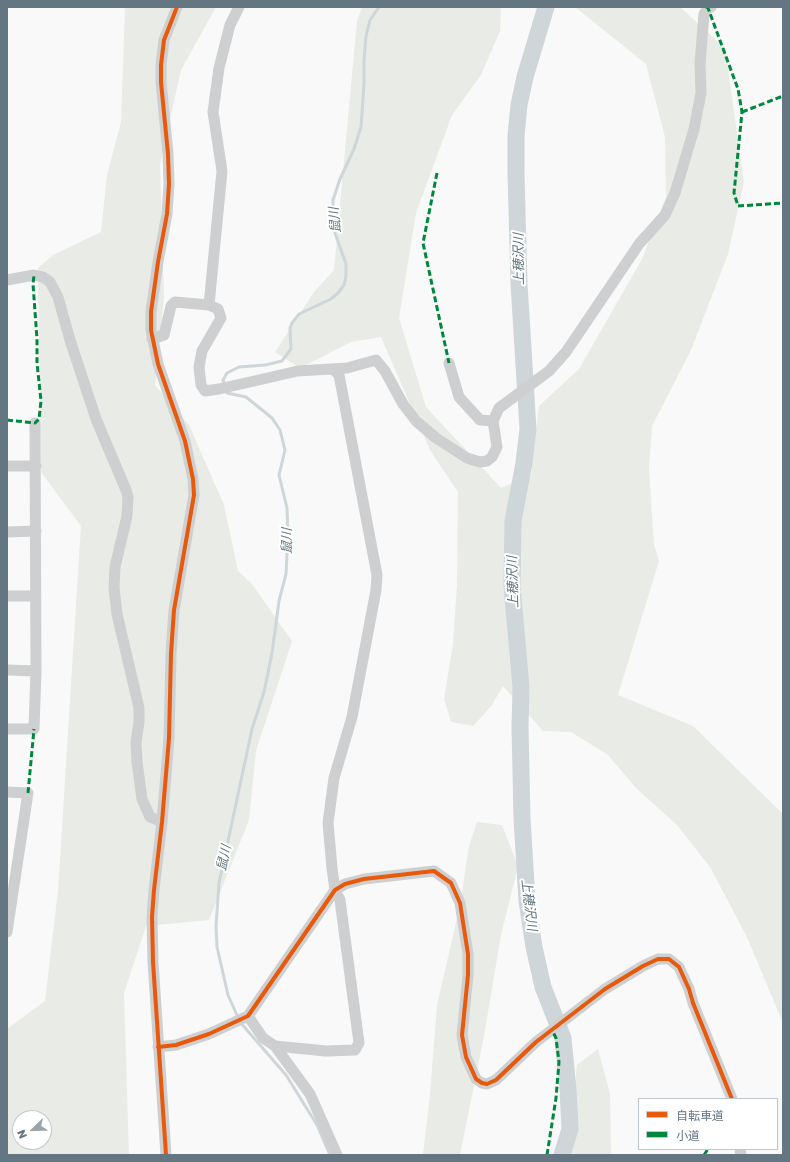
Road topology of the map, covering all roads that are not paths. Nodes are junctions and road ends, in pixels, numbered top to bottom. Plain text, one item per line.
1 (177, 7) edge
2 (239, 7) edge
3 (712, 7) edge
4 (7, 280) edge
5 (209, 305) junction
6 (152, 339) junction
7 (449, 363) dead end
8 (333, 369) junction
9 (493, 421) junction
10 (35, 423) dead end
11 (7, 466) edge
12 (36, 466) junction
13 (36, 531) junction
14 (7, 532) edge
15 (7, 596) edge
16 (35, 596) junction
17 (7, 670) edge
18 (36, 671) junction
19 (7, 729) edge
20 (7, 792) edge
21 (162, 822) junction
22 (12, 858) edge
23 (335, 890) junction
24 (7, 932) edge
25 (247, 1017) junction
26 (275, 1046) junction
27 (158, 1047) junction
28 (732, 1098) edge
29 (166, 1155) edge
30 (337, 1155) edge

1 - 6 street
2 - 5 street
3 - 9 street
4 - 21 street
5 - 6 street
5 - 8 street
6 - 21 street
7 - 9 street
8 - 9 street
8 - 23 street
10 - 12 street
11 - 12 street
12 - 13 street
13 - 14 street
13 - 16 street
15 - 16 street
16 - 18 street
17 - 18 street
18 - 19 street
20 - 22 street
21 - 27 street
22 - 24 street
23 - 25 street
23 - 26 street
23 - 28 street
25 - 26 street
25 - 27 street
26 - 30 street
27 - 29 street

